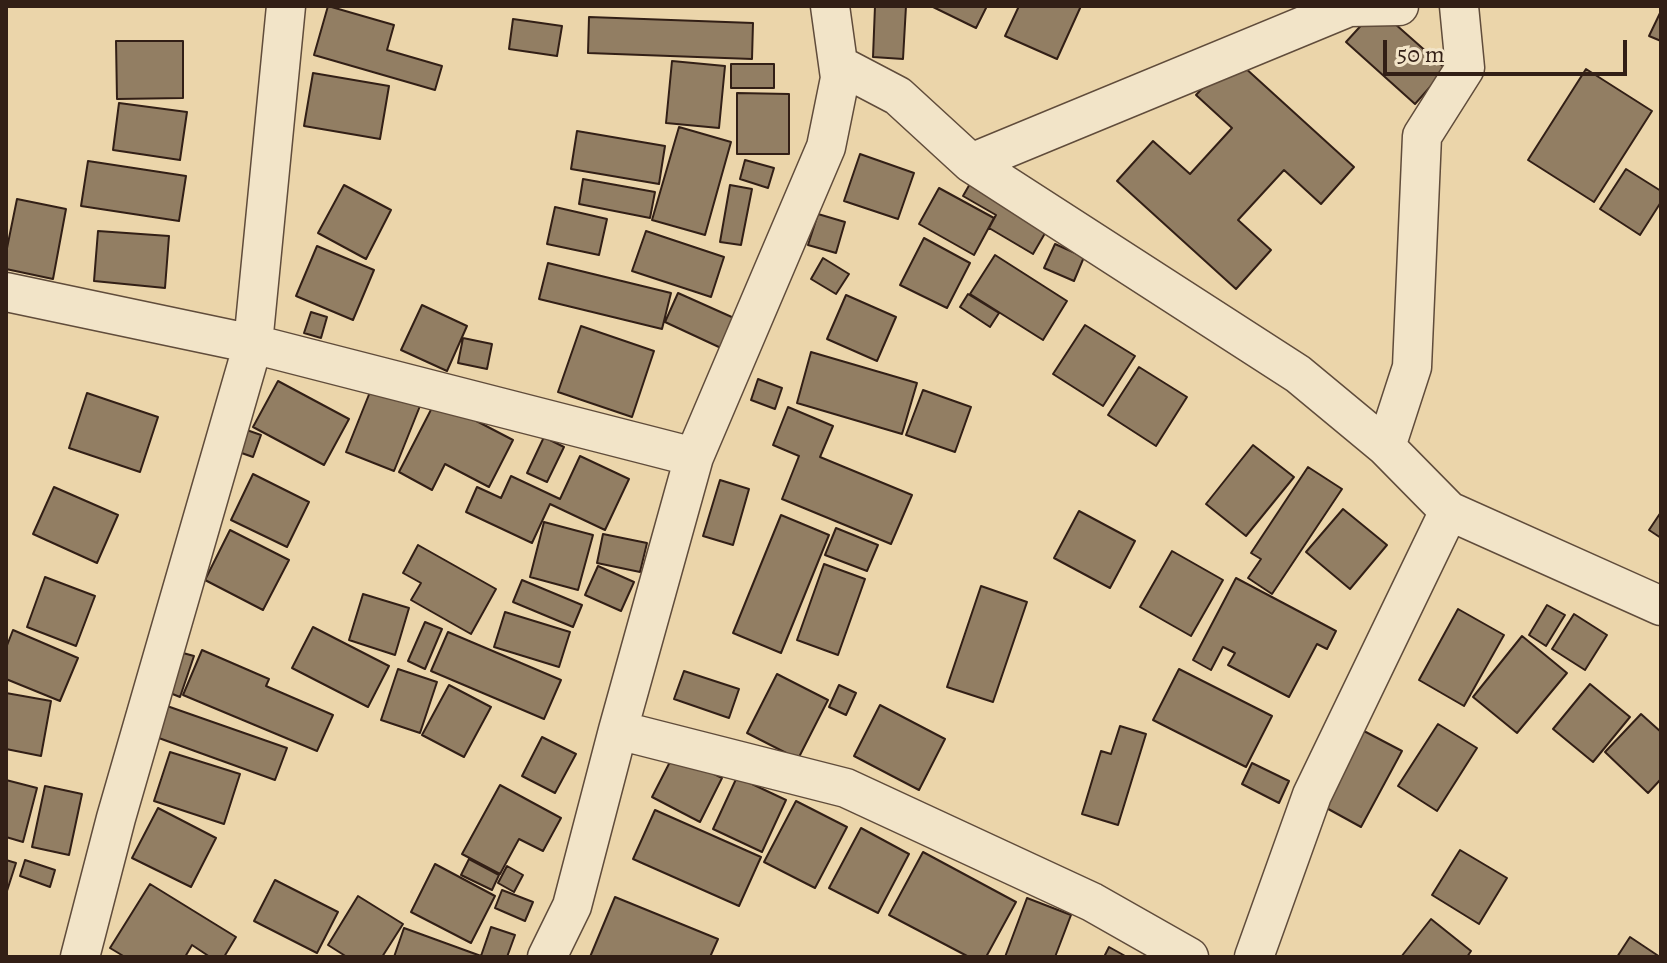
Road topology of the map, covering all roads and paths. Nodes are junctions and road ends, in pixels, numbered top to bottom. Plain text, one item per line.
1 (286, 6) edge
2 (830, 6) edge
3 (1399, 6) edge
4 (1459, 6) edge
5 (839, 65) junction
6 (971, 163) junction
7 (6, 292) edge
8 (253, 344) junction
9 (1386, 447) junction
10 (694, 457) junction
11 (1449, 511) junction
12 (1661, 606) edge
13 (618, 730) junction
14 (80, 957) edge
15 (547, 957) edge
16 (1189, 957) edge
17 (1254, 957) edge

1 - 8 street
2 - 5 street
3 - 6 street
4 - 9 street
5 - 6 street
5 - 10 street
6 - 9 street
7 - 8 street
8 - 10 street
8 - 14 street
9 - 11 street
10 - 13 street
11 - 12 street
11 - 17 street
13 - 15 street
13 - 16 street

